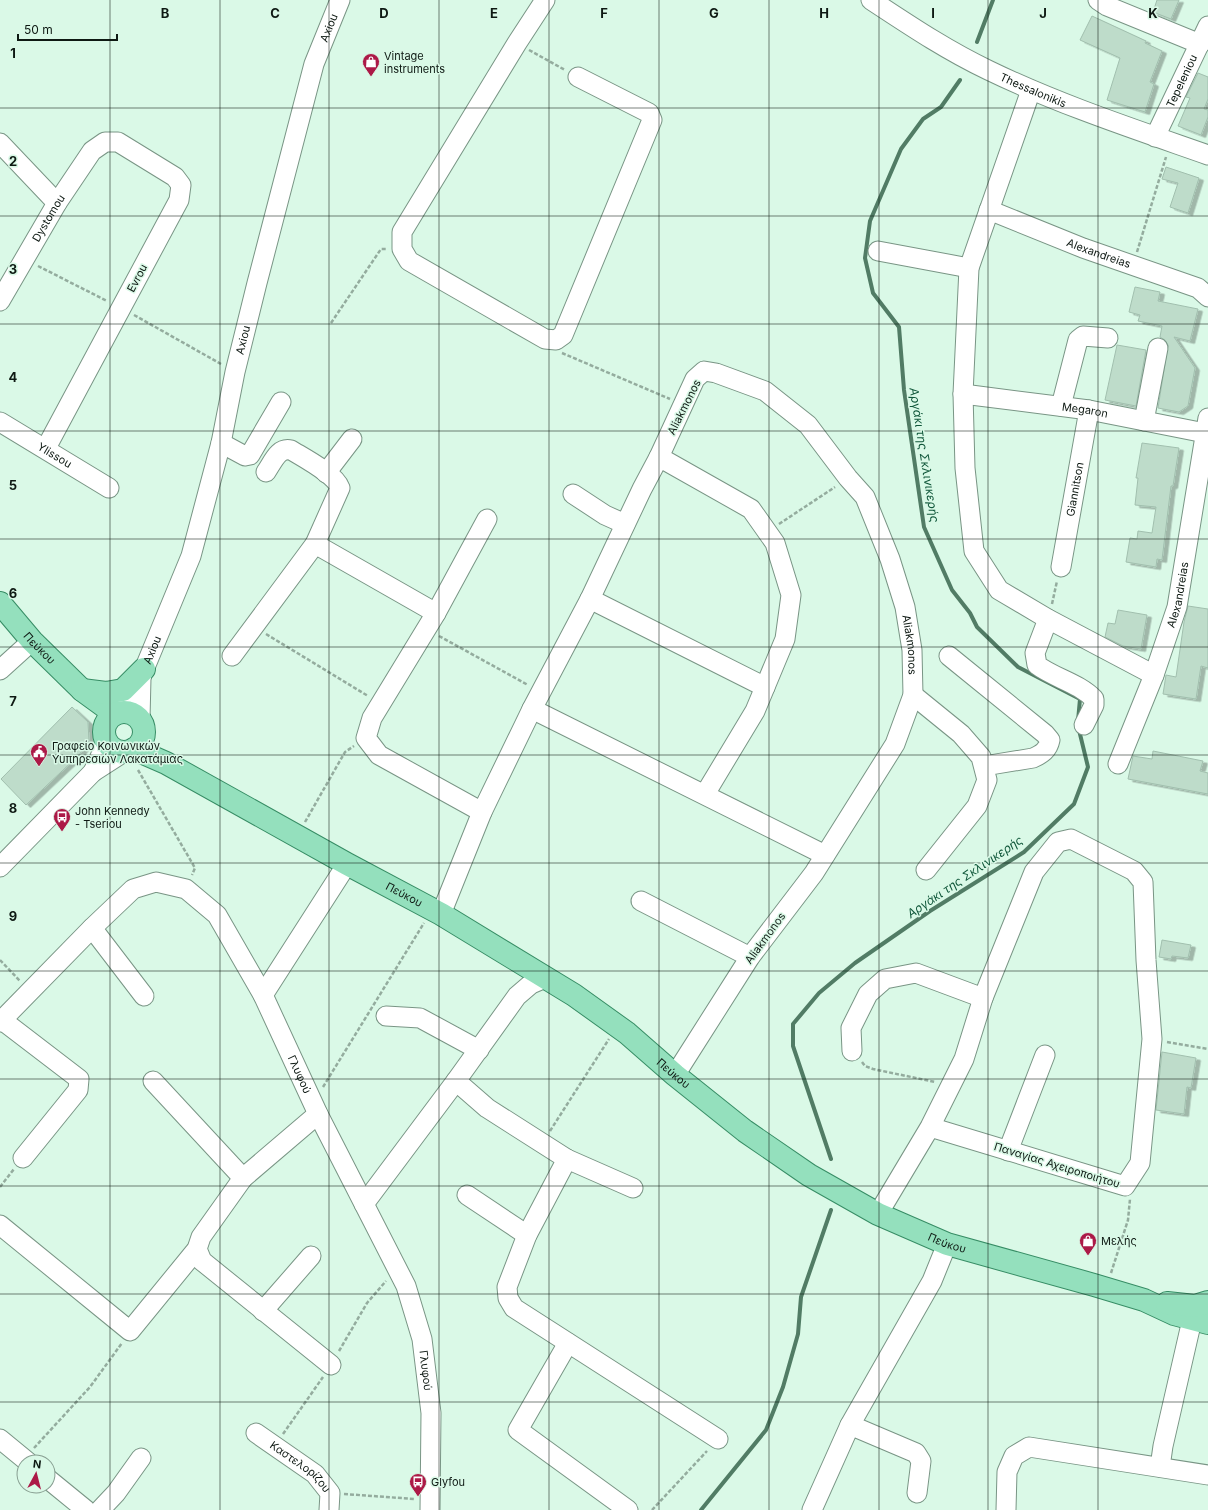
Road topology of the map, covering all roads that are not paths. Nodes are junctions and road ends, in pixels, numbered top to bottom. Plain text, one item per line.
1 (340, 0) edge
2 (545, 0) edge
3 (871, 0) edge
4 (1098, 0) edge
5 (1208, 26) edge
6 (1200, 44) junction
7 (578, 77) road end
8 (1031, 90) junction
9 (1163, 140) junction
10 (105, 142) joint
11 (0, 144) edge
12 (1208, 155) edge
13 (57, 203) junction
14 (988, 210) junction
15 (878, 251) dead end
16 (969, 268) junction
17 (1208, 297) edge
18 (0, 301) edge
19 (1108, 338) dead end
20 (1158, 348) dead end
21 (963, 394) junction
22 (281, 402) dead end
23 (1061, 406) junction
24 (1089, 410) junction
25 (1144, 421) junction
26 (0, 422) edge
27 (1207, 425) edge
28 (352, 439) dead end
29 (221, 443) junction
30 (46, 448) junction
31 (659, 457) junction
32 (266, 472) dead end
33 (326, 473) junction
34 (109, 488) dead end
35 (573, 494) dead end
36 (487, 519) dead end
37 (625, 524) junction
38 (315, 544) junction
39 (1061, 567) road end
40 (590, 599) junction
41 (0, 603) edge
42 (436, 613) junction
43 (1048, 619) junction
44 (32, 641) junction
45 (232, 656) dead end
46 (949, 656) dead end
47 (0, 670) edge
48 (143, 673) junction
49 (1154, 676) junction
50 (765, 687) junction
51 (82, 691) junction
52 (913, 695) junction
53 (532, 709) junction
54 (1084, 725) dead end
55 (124, 733) junction
56 (1118, 764) dead end
57 (984, 766) junction
58 (705, 794) junction
59 (482, 812) junction
60 (825, 855) junction
61 (347, 864) junction
62 (0, 867) edge
63 (926, 870) dead end
64 (641, 900) dead end
65 (441, 914) junction
66 (92, 928) junction
67 (750, 957) junction
68 (520, 964) junction
69 (545, 978) junction
70 (263, 995) junction
71 (144, 996) dead end
72 (517, 996) junction
73 (983, 998) junction
74 (386, 1016) dead end
75 (1, 1021) edge
76 (479, 1050) junction
77 (852, 1051) road end
78 (1045, 1055) dead end
79 (675, 1075) junction
80 (456, 1081) junction
81 (153, 1082) dead end
82 (318, 1114) junction
83 (930, 1127) junction
84 (1008, 1151) junction
85 (23, 1158) road end
86 (568, 1159) junction
87 (243, 1178) junction
88 (633, 1188) dead end
89 (467, 1195) dead end
90 (364, 1204) junction
91 (878, 1214) junction
92 (0, 1225) edge
93 (527, 1235) junction
94 (948, 1244) junction
95 (197, 1249) junction
96 (311, 1256) dead end
97 (1144, 1300) junction
98 (1208, 1302) edge
99 (263, 1311) junction
100 (1200, 1321) edge
101 (568, 1343) junction
102 (331, 1365) road end
103 (850, 1425) junction
104 (256, 1433) dead end
105 (0, 1439) edge
106 (718, 1439) road end
107 (18, 1454) edge
108 (141, 1458) dead end
109 (1160, 1467) junction
110 (1208, 1475) edge
111 (56, 1485) edge
112 (917, 1493) dead end
113 (329, 1502) edge
114 (430, 1505) edge
115 (86, 1510) edge
116 (100, 1510) edge
117 (628, 1510) edge
118 (812, 1510) edge
119 (1006, 1510) edge

1 - 29 street, Axiou
2 - 7 street
3 - 8 street, Thessalonikis
4 - 6 street
5 - 6 street, Tepeleniou
6 - 9 street, Tepeleniou
8 - 9 street, Thessalonikis
8 - 14 street
9 - 12 street, Thessalonikis
10 - 13 street, Dystomou
10 - 30 street, Evrou
11 - 13 street
13 - 18 street, Dystomou
14 - 16 street
14 - 17 street, Alexandreias
15 - 16 street
16 - 21 street
19 - 23 street
20 - 25 street
21 - 23 street, Megaron
21 - 43 street
22 - 29 street
23 - 24 street, Megaron
24 - 25 street, Megaron
24 - 39 street, Giannitson
25 - 27 street, Megaron
26 - 30 street, Ylissou
27 - 49 street, Alexandreias
28 - 33 street
29 - 48 street, Axiou
30 - 34 street, Ylissou
31 - 37 street, Aliakmonos
31 - 50 street
31 - 52 street, Aliakmonos
32 - 33 street
33 - 38 street
35 - 37 street
36 - 42 street
37 - 40 street, Aliakmonos
38 - 42 street
38 - 45 street
40 - 50 street
40 - 53 street, Aliakmonos
41 - 44 main road, Πεύκου
42 - 59 street
43 - 49 street
43 - 54 street
44 - 47 street
44 - 51 main road, Πεύκου
46 - 57 street
48 - 51 main road
48 - 55 street, Axiou
49 - 56 street, Alexandreias
50 - 58 street
51 - 55 main road, Πεύκου
52 - 57 street
52 - 60 street, Aliakmonos
53 - 58 street
53 - 59 street, Aliakmonos
55 - 61 main road, Πεύκου
55 - 62 street
57 - 63 street
58 - 60 street
59 - 65 street, Aliakmonos
60 - 67 street, Aliakmonos
61 - 65 main road, Πεύκου
61 - 70 street
64 - 67 street
65 - 68 main road, Πεύκου
66 - 70 street, Γλυφού
66 - 71 street
66 - 75 street, Γλυφού
67 - 79 street, Aliakmonos
68 - 69 main road, Πεύκου
68 - 72 street
69 - 72 street
69 - 79 main road, Πεύκου
70 - 82 street, Γλυφού
72 - 76 street
73 - 77 street
73 - 83 street
73 - 84 street, Παναγίας Αχειροποιήτου
74 - 76 street
75 - 85 street
76 - 80 street
78 - 84 street
79 - 91 main road, Πεύκου
80 - 86 street
80 - 90 street
81 - 87 street
82 - 87 street
82 - 90 street, Γλυφού
83 - 84 street, Παναγίας Αχειροποιήτου
83 - 91 street
86 - 88 street
86 - 93 street
87 - 95 street
89 - 93 street
90 - 114 street, Γλυφού
91 - 94 main road, Πεύκου
92 - 95 street
93 - 101 street
94 - 97 main road, Πεύκου
94 - 103 street
95 - 99 street
96 - 99 street
97 - 98 main road
97 - 100 main road, Πεύκου
99 - 102 street
100 - 109 street
101 - 106 street
101 - 117 street
103 - 112 street
103 - 118 street
104 - 113 street, Καστελορίζου
105 - 107 street
108 - 116 street
109 - 110 street
109 - 119 street
111 - 115 street

